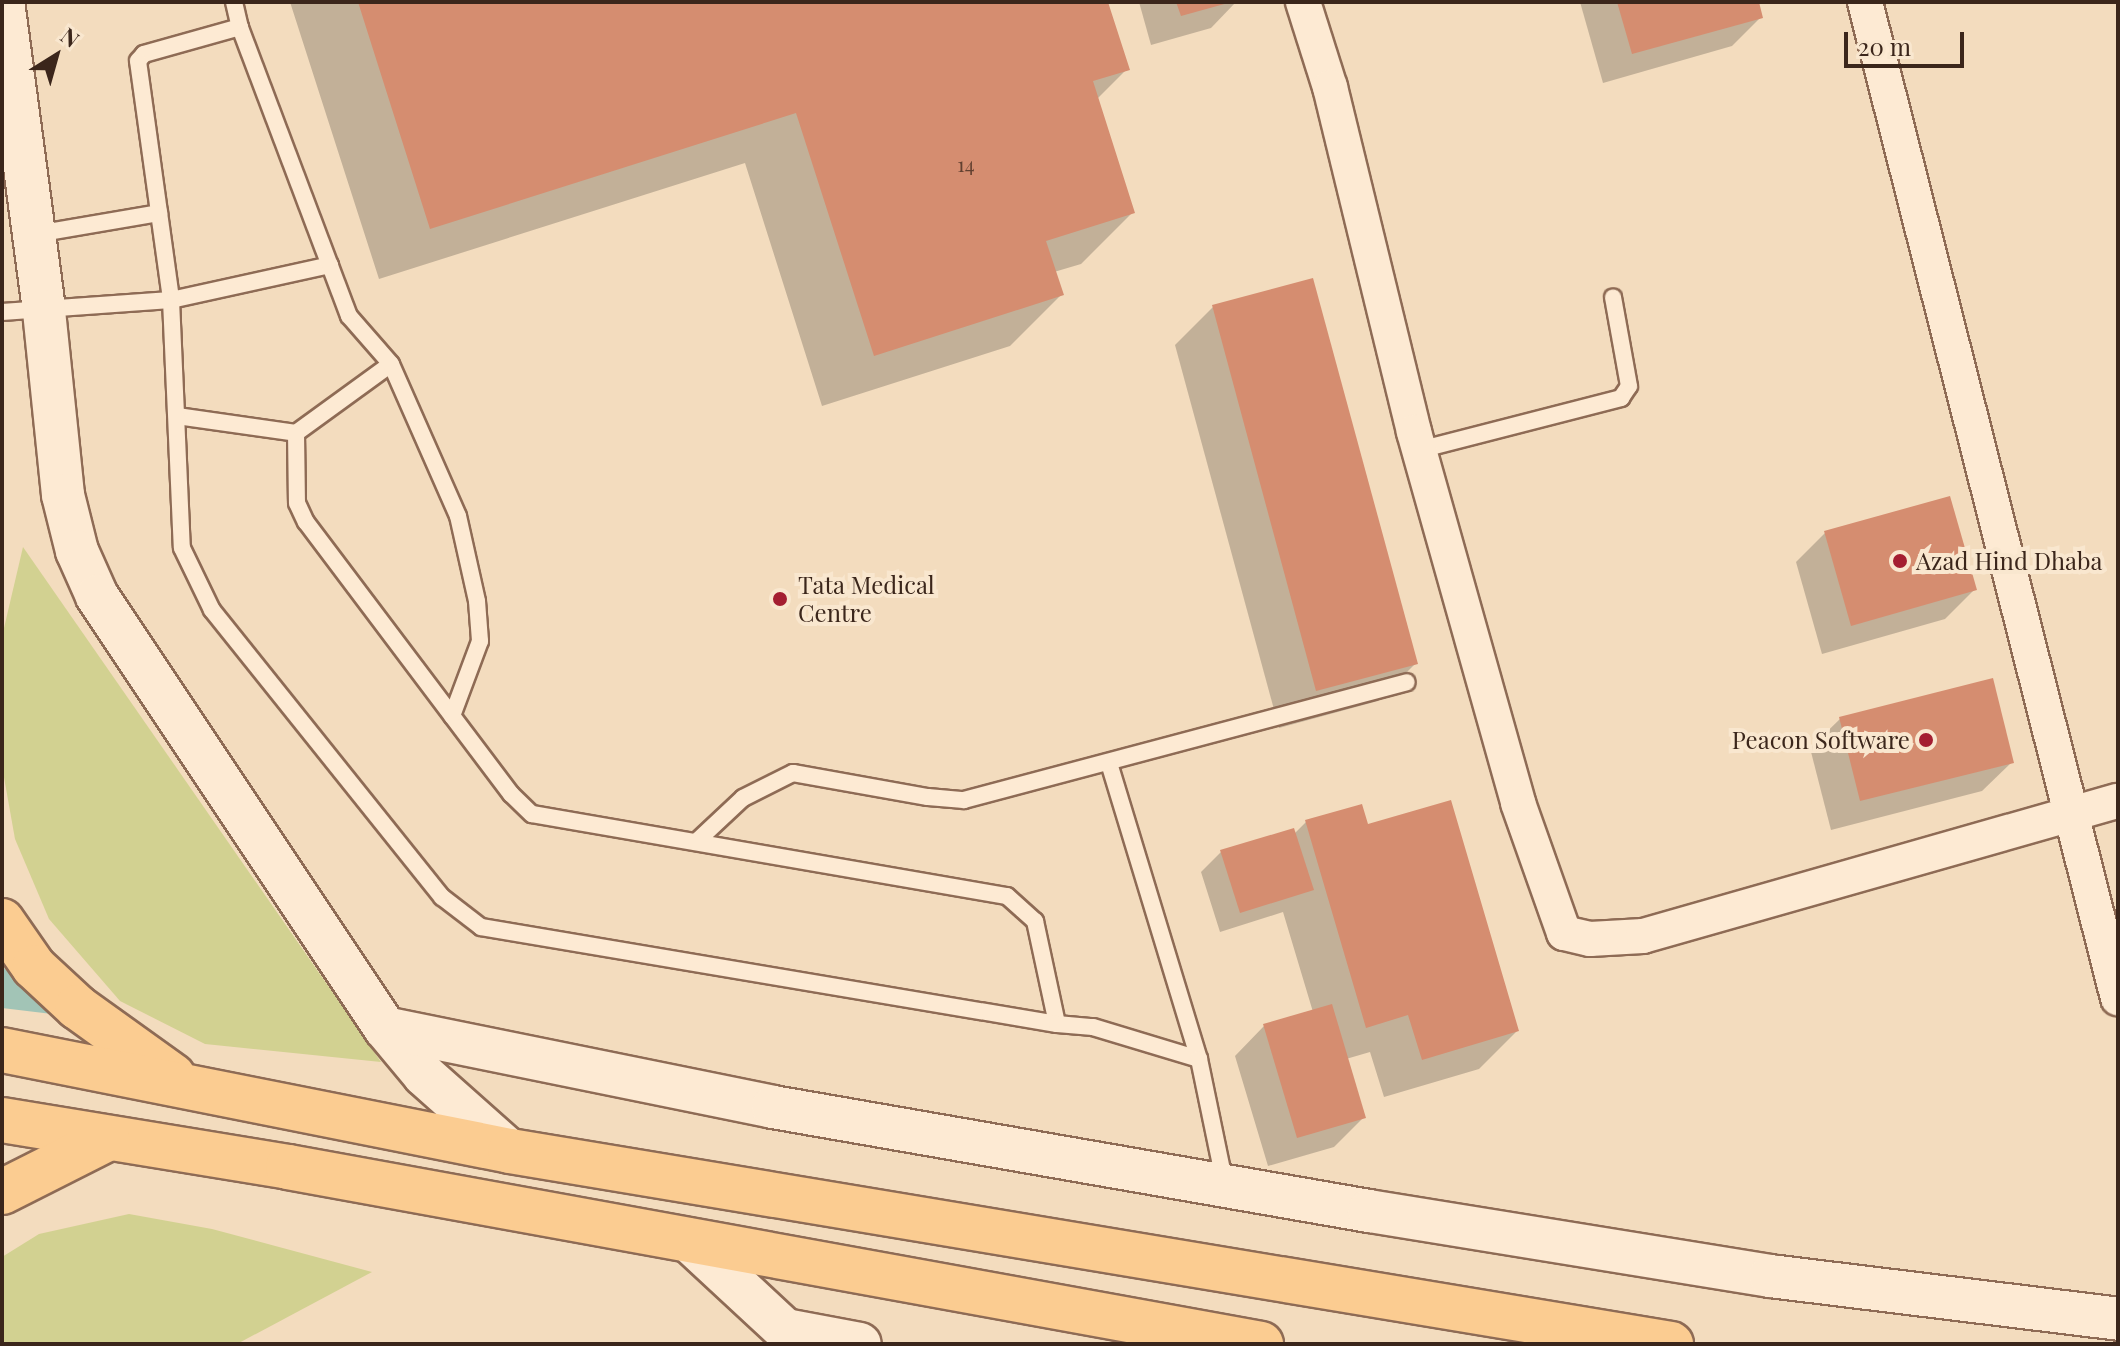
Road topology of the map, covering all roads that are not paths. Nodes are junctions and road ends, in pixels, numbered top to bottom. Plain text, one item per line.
1 (3, 2) edge
2 (234, 2) edge
3 (1303, 2) edge
4 (1865, 2) edge
5 (240, 27) junction
6 (159, 213) junction
7 (34, 234) junction
8 (330, 265) junction
9 (1613, 297) dead end
10 (171, 300) junction
11 (44, 311) junction
12 (2, 312) edge
13 (391, 364) junction
14 (177, 416) junction
15 (296, 433) junction
16 (1419, 450) junction
17 (1407, 682) dead end
18 (452, 716) junction
19 (1109, 763) junction
20 (2118, 801) edge
21 (2072, 814) junction
22 (696, 842) junction
23 (2, 921) edge
24 (2118, 998) edge
25 (1057, 1024) junction
26 (385, 1028) junction
27 (2, 1050) edge
28 (1199, 1059) junction
29 (192, 1088) junction
30 (2, 1120) edge
31 (107, 1139) junction
32 (505, 1147) junction
33 (1225, 1186) junction
34 (2, 1192) edge
35 (687, 1239) junction
36 (2118, 1310) edge
37 (2118, 1319) edge
38 (860, 1344) edge
39 (1261, 1344) edge
40 (1671, 1344) edge
41 (2115, 1344) edge

1 - 7 street
2 - 5 lane
3 - 16 street
4 - 21 street
5 - 6 lane
5 - 8 lane
6 - 7 lane
6 - 10 lane
7 - 11 street
8 - 10 lane
8 - 13 lane
9 - 16 lane
10 - 11 lane
10 - 14 lane
11 - 12 lane
11 - 26 street
13 - 15 lane
13 - 18 lane
14 - 15 lane
14 - 25 lane
15 - 18 lane
16 - 21 street
17 - 19 lane
18 - 22 lane
19 - 22 lane
19 - 28 lane
20 - 21 street
21 - 24 street
22 - 25 lane
23 - 29 main road
25 - 28 lane
26 - 32 street
26 - 33 street
27 - 29 main road
28 - 33 lane
29 - 32 main road
30 - 31 main road
31 - 34 main road
31 - 35 main road
32 - 40 main road
33 - 37 street
35 - 38 street
35 - 39 main road
36 - 37 street
37 - 41 street

